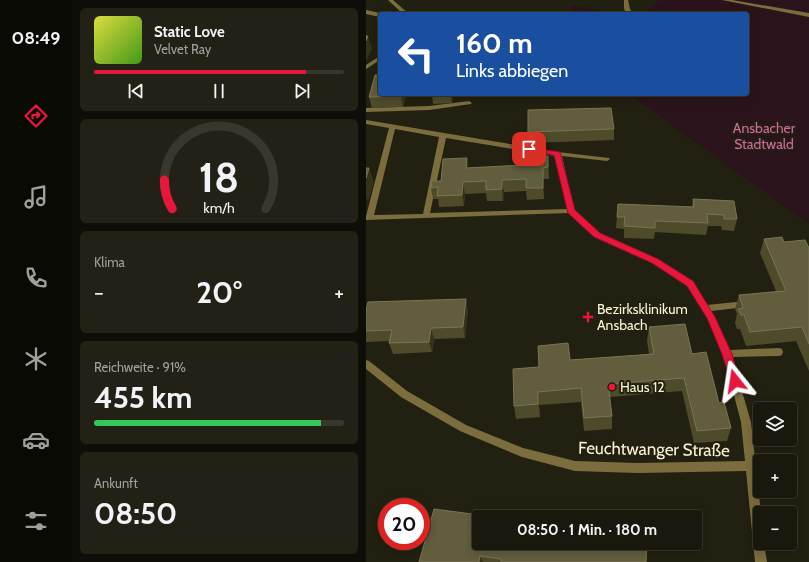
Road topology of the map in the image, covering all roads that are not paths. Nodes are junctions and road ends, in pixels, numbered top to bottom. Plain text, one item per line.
1 (390, 0) edge
2 (626, 0) edge
3 (724, 0) edge
4 (366, 12) edge
5 (404, 12) edge
6 (629, 12) edge
7 (378, 15) edge
8 (809, 15) edge
9 (378, 59) edge
10 (366, 67) edge
11 (469, 103) dead end
12 (366, 110) edge
13 (366, 122) edge
14 (392, 127) junction
15 (443, 135) junction
16 (558, 154) junction
17 (607, 159) dead end
18 (571, 212) junction
19 (426, 216) junction
20 (368, 218) edge
21 (751, 304) edge
22 (705, 308) junction
23 (779, 352) dead end
24 (727, 354) junction
25 (366, 364) edge
26 (751, 466) junction
27 (761, 562) edge

1 - 5 street
2 - 6 street
3 - 8 street
4 - 7 street
9 - 10 street
11 - 12 street
13 - 14 street
14 - 15 street
14 - 20 street
15 - 16 street
15 - 19 street
16 - 17 street
16 - 18 street
18 - 19 street
18 - 22 street
19 - 20 street
21 - 22 street
22 - 24 street
23 - 24 street
24 - 26 street
25 - 26 street, Feuchtwanger Straße
26 - 27 street

